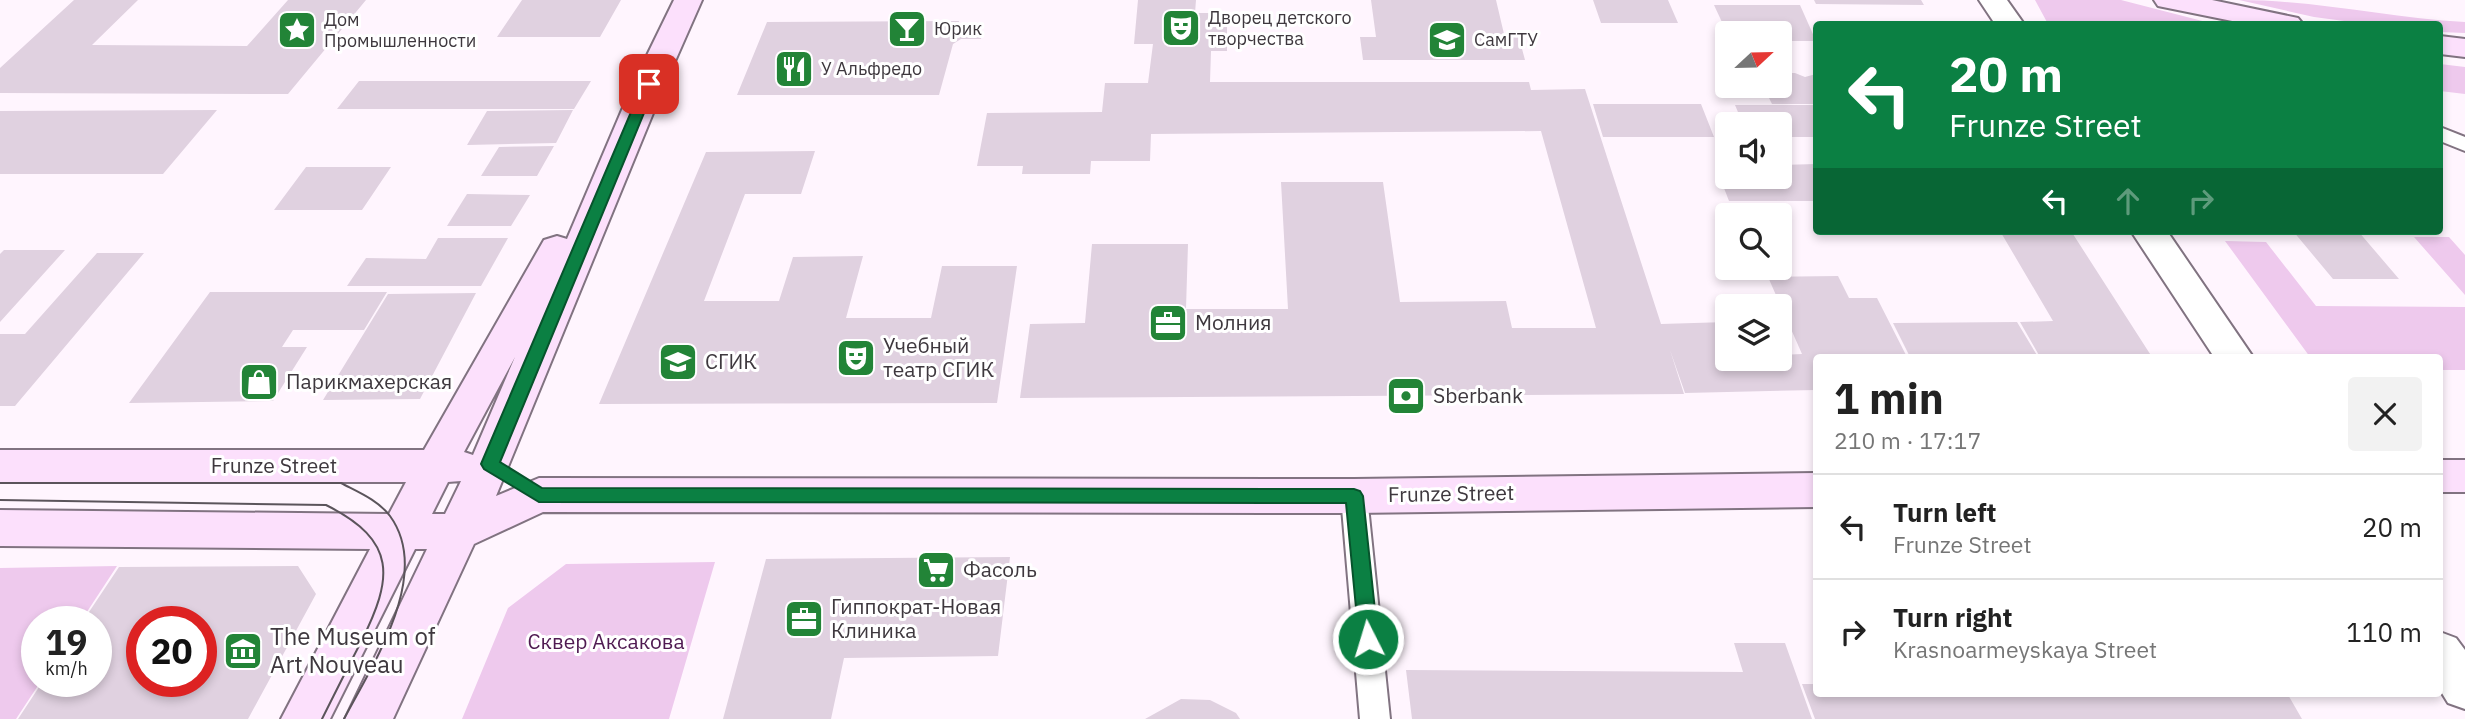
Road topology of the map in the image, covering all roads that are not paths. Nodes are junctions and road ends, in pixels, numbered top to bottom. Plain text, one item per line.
1 (688, 0) edge
2 (1993, 0) edge
3 (2168, 0) edge
4 (2007, 21) edge
5 (2273, 21) edge
6 (2443, 45) edge
7 (2465, 48) edge
8 (649, 84) junction
9 (2443, 134) edge
10 (2465, 145) edge
11 (2152, 235) edge
12 (2232, 354) edge
13 (490, 464) junction
14 (0, 466) edge
15 (435, 467) junction
16 (2443, 476) edge
17 (2465, 476) edge
18 (1813, 490) edge
19 (539, 495) junction
20 (1354, 496) junction
21 (0, 528) edge
22 (458, 531) junction
23 (401, 533) junction
24 (2443, 656) edge
25 (2465, 688) edge
26 (305, 719) edge
27 (369, 719) edge
28 (1375, 719) edge

1 - 8 main road
2 - 4 street
3 - 5 main road
6 - 7 main road
8 - 13 main road
8 - 15 main road
9 - 10 lane
11 - 12 street
13 - 15 main road, Frunze Street
13 - 19 main road
13 - 22 main road
14 - 15 main road, Frunze Street
15 - 23 main road
16 - 17 main road
18 - 20 main road, Frunze Street
19 - 20 main road, Frunze Street
19 - 22 main road, Frunze Street
20 - 28 lane
21 - 23 main road
22 - 23 main road
22 - 27 main road
23 - 26 main road
24 - 25 street

